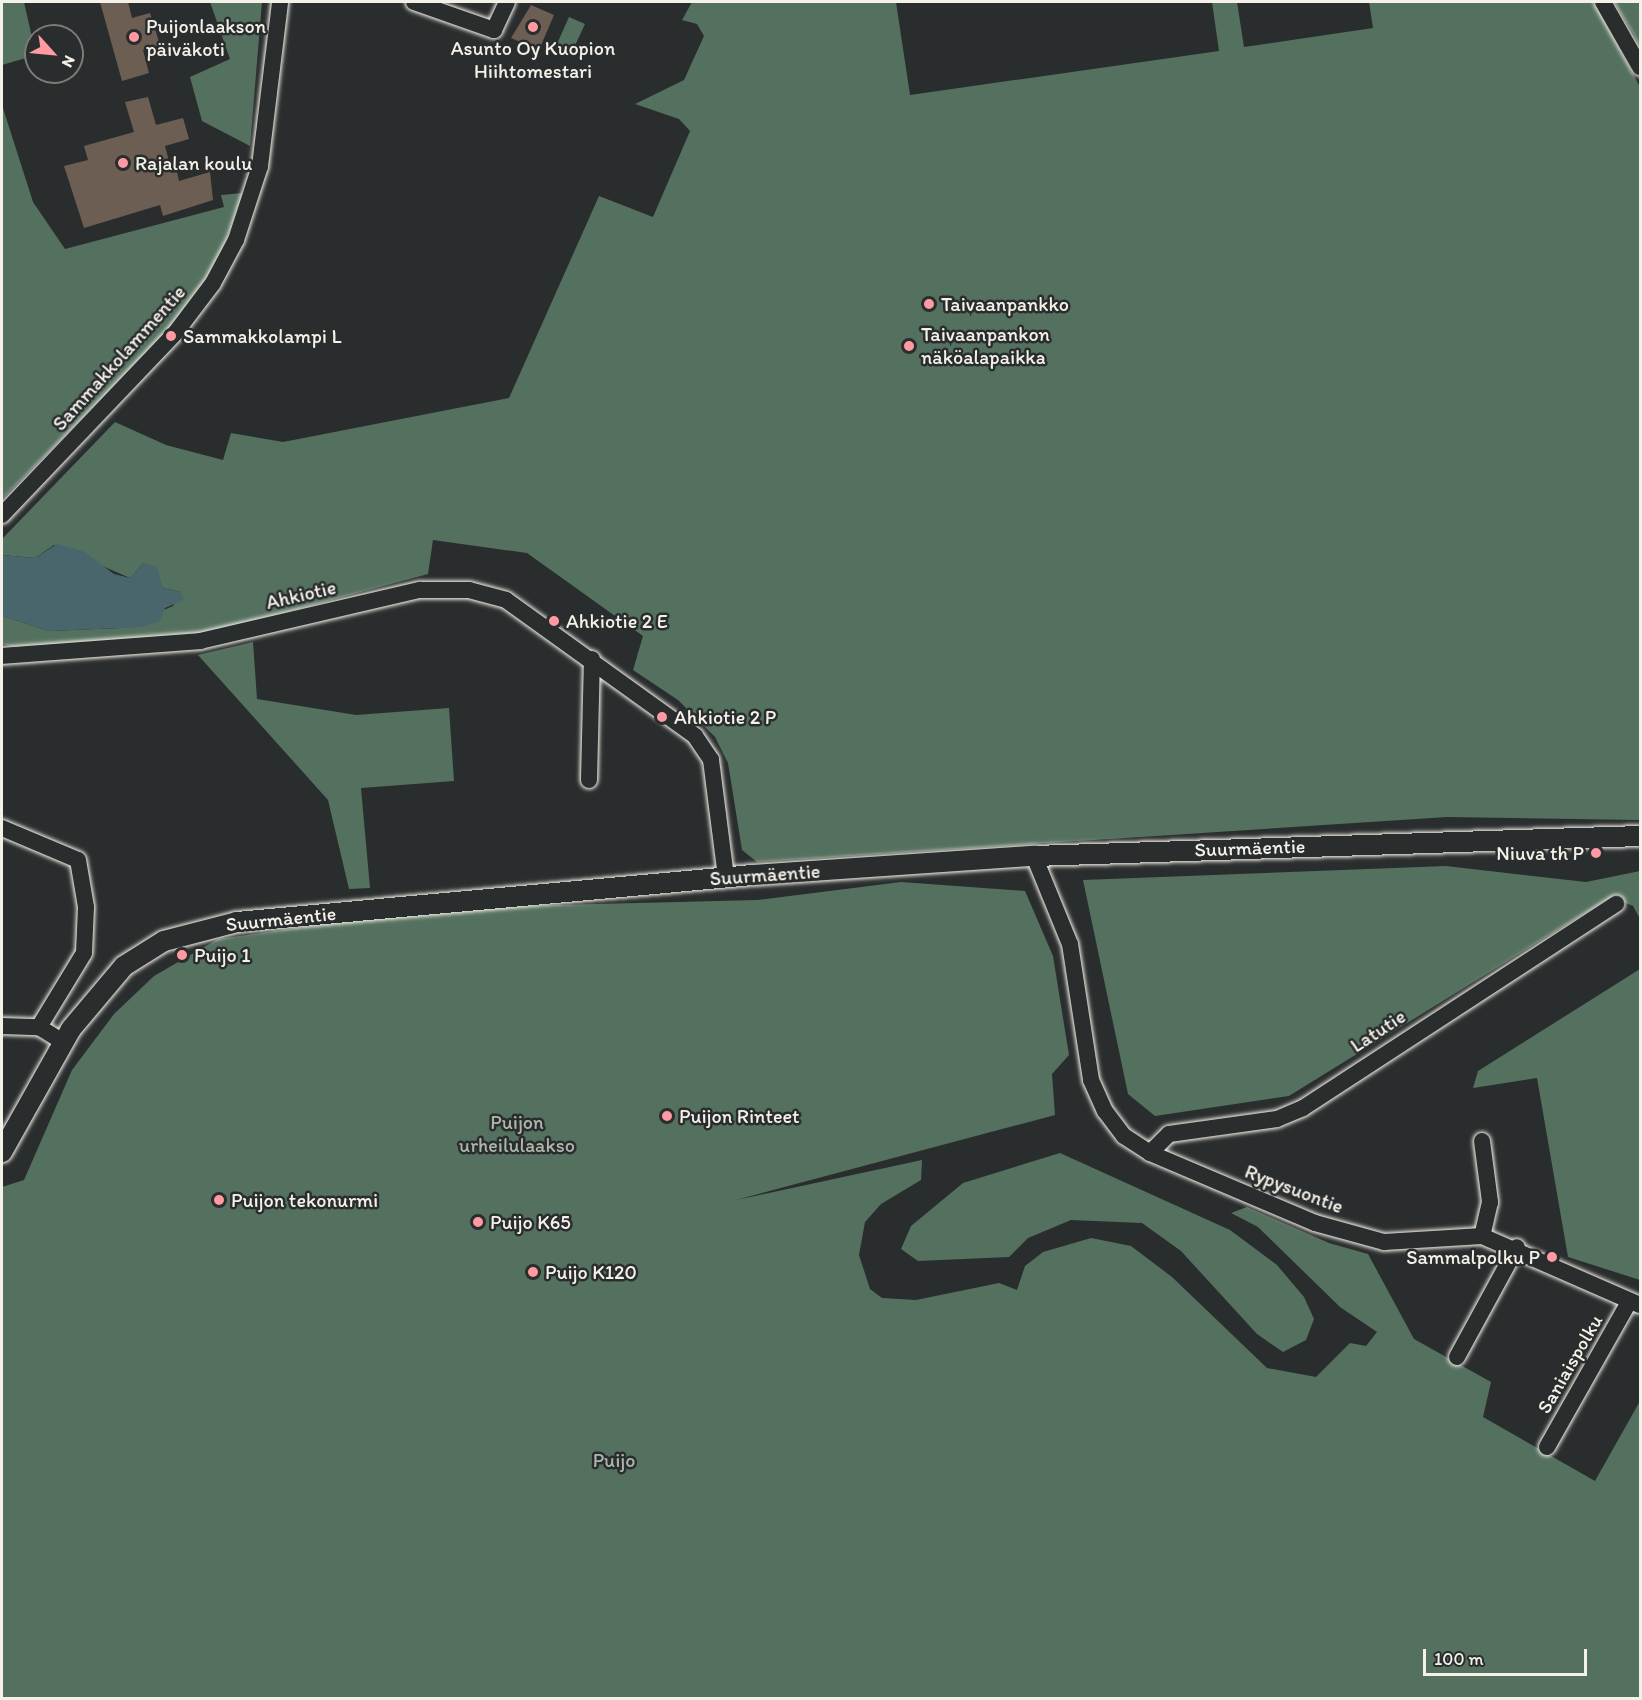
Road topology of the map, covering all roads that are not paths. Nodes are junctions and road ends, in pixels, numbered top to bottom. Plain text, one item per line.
1 (280, 2) edge
2 (414, 2) edge
3 (507, 2) edge
4 (1603, 2) edge
5 (1641, 67) edge
6 (2, 515) edge
7 (2, 656) edge
8 (592, 659) junction
9 (589, 780) dead end
10 (2, 828) edge
11 (1641, 836) edge
12 (1034, 856) junction
13 (726, 877) junction
14 (1616, 904) dead end
15 (2, 1026) edge
16 (39, 1027) junction
17 (63, 1042) junction
18 (1482, 1142) dead end
19 (2, 1152) edge
20 (1150, 1153) junction
21 (1482, 1236) junction
22 (1517, 1247) junction
23 (1635, 1304) edge
24 (1457, 1357) dead end
25 (1547, 1447) dead end

1 - 6 street, Sammakkolammentie
2 - 3 street
4 - 5 street
7 - 8 street, Ahkiotie
8 - 9 street
8 - 13 street, Ahkiotie
10 - 16 street
11 - 12 main road, Suurmäentie
12 - 13 main road, Suurmäentie
12 - 20 street, Rypysuontie
13 - 17 main road, Suurmäentie
14 - 20 street, Latutie
15 - 16 street
16 - 17 street
17 - 19 main road, Suurmäentie
18 - 21 street
20 - 21 street, Rypysuontie
21 - 22 street, Rypysuontie
22 - 23 street, Rypysuontie
22 - 24 street
23 - 25 street, Saniaispolku

